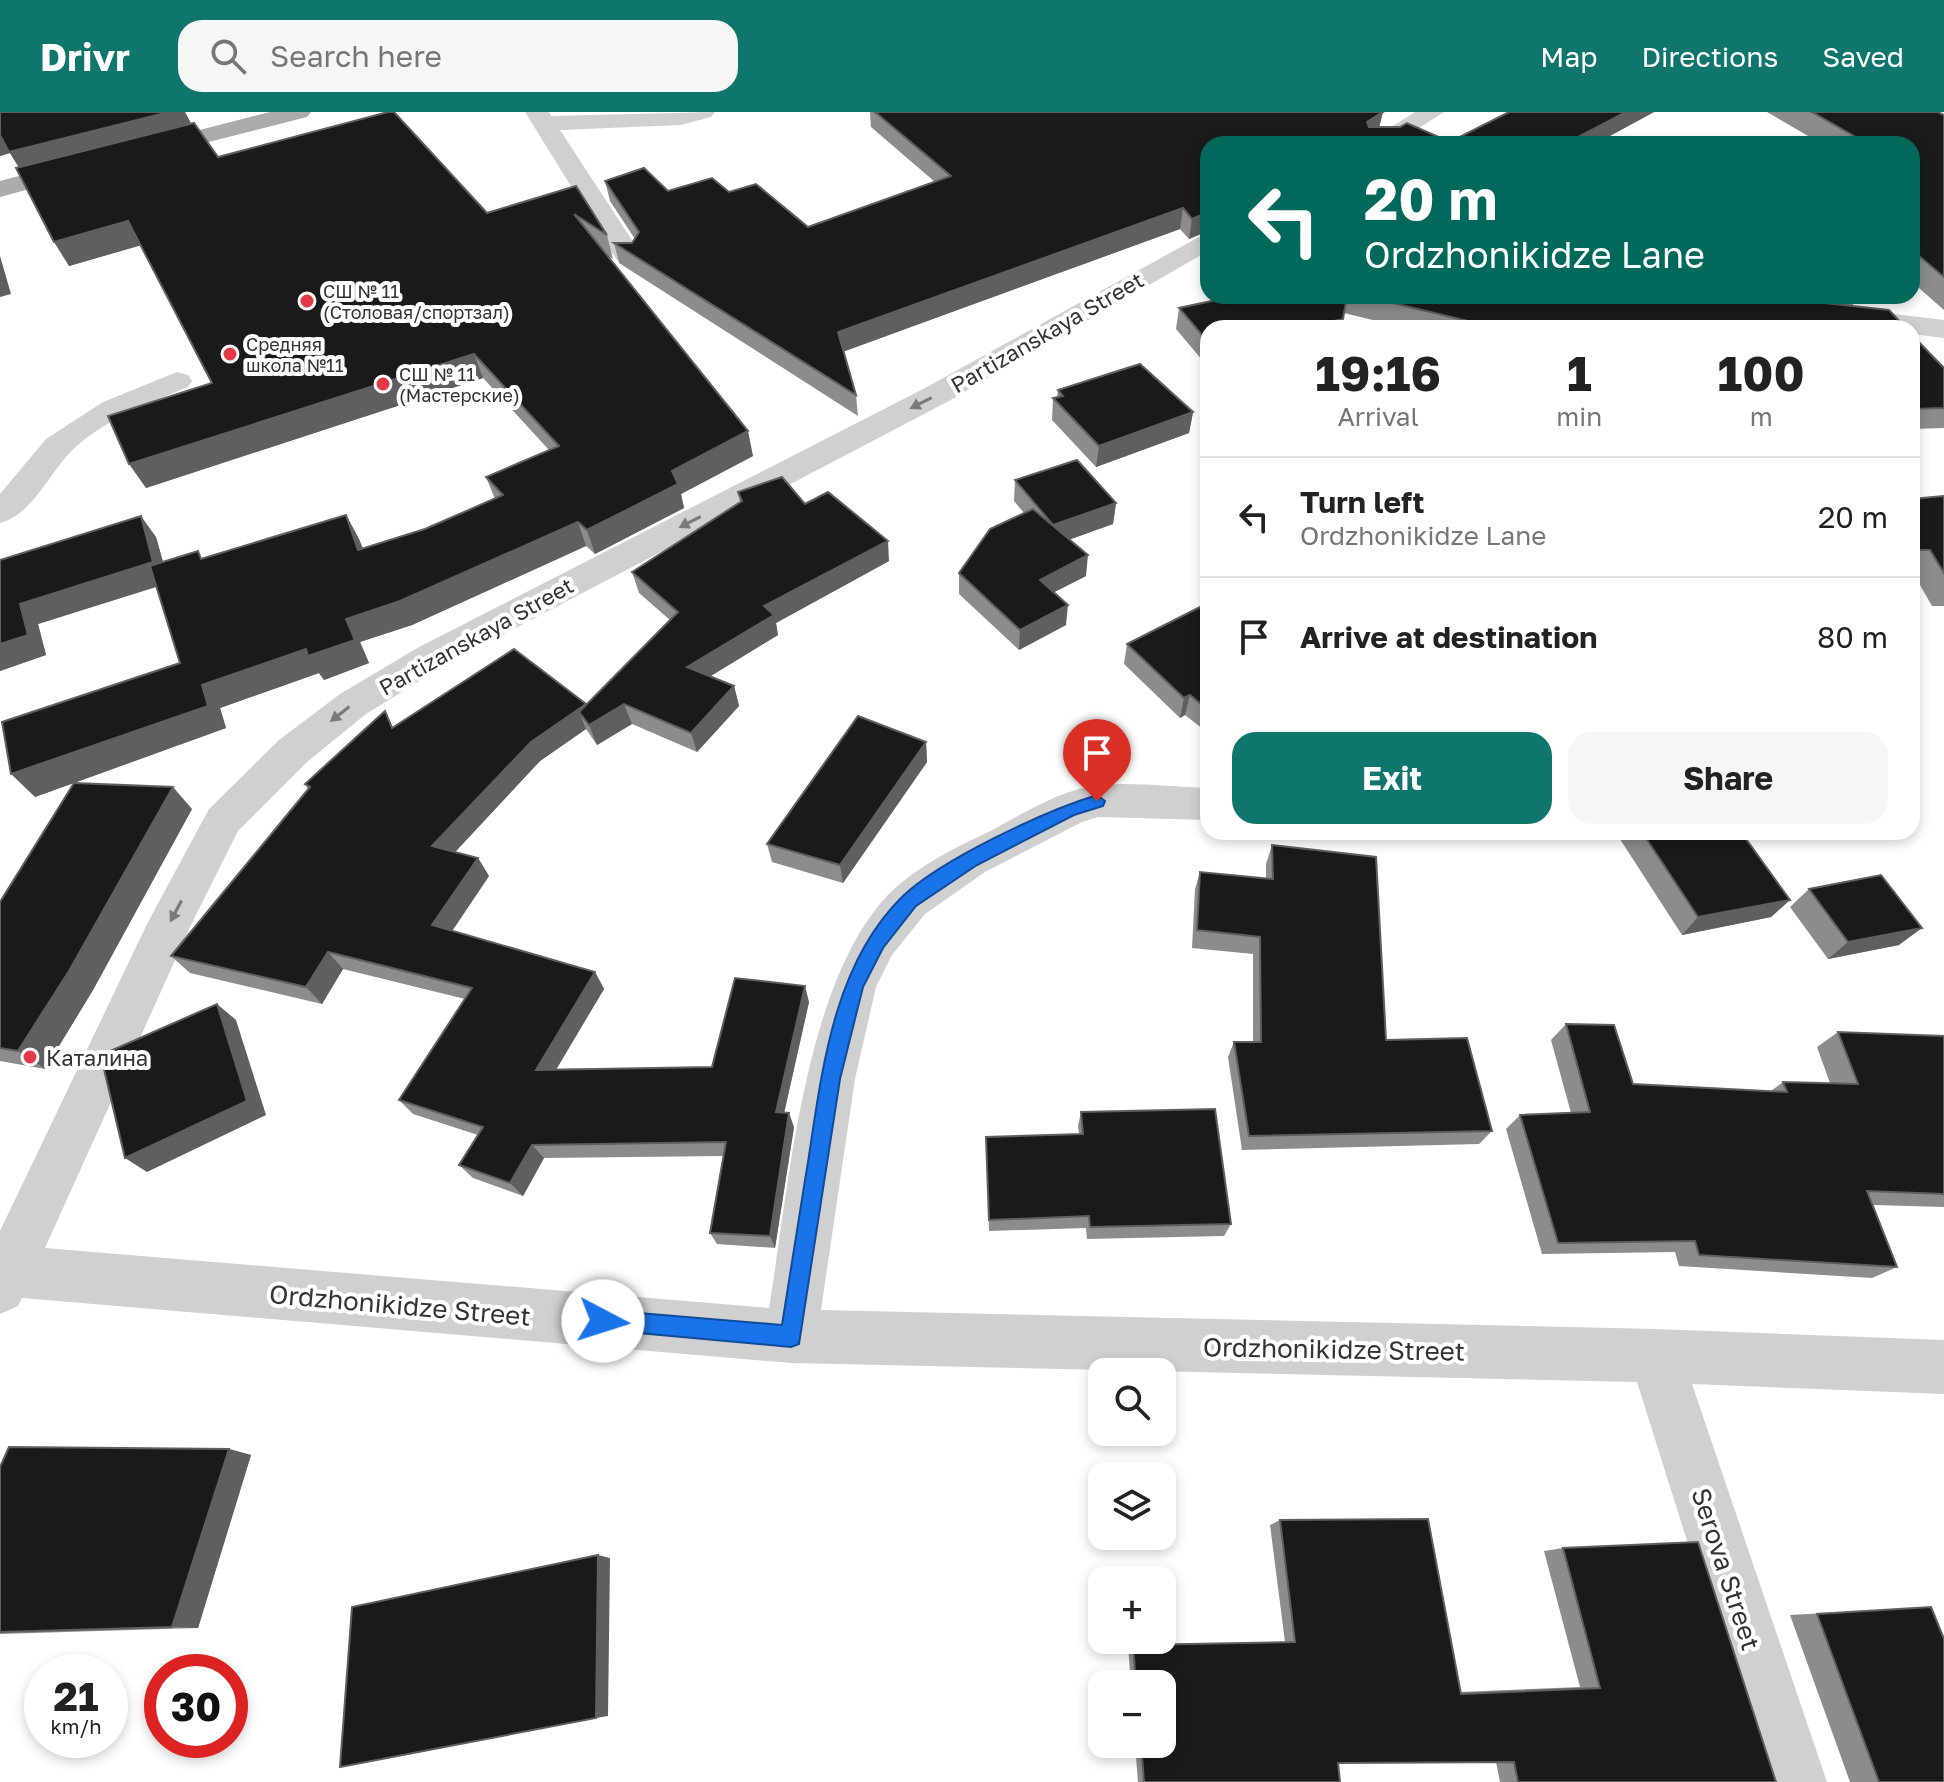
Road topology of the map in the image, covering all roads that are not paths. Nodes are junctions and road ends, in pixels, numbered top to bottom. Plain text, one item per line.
1 (299, 112) edge
2 (703, 112) edge
3 (1432, 112) edge
4 (542, 118) edge
5 (1390, 136) edge
6 (0, 189) edge
7 (1200, 245) edge
8 (627, 254) edge
9 (1820, 314) edge
10 (1855, 320) edge
11 (1920, 327) edge
12 (1944, 329) edge
13 (177, 381) dead end
14 (0, 512) edge
15 (1200, 804) edge
16 (2, 1277) edge
17 (791, 1336) junction
18 (1656, 1356) junction
19 (1944, 1367) edge
20 (1795, 1782) edge

1 - 6 main road
2 - 4 street
3 - 5 street
4 - 8 street
7 -> 16 street, Partizanskaya Street
9 - 10 street
11 - 12 street
13 - 14 street
15 - 17 street
16 - 17 street, Ordzhonikidze Street
17 - 18 street, Ordzhonikidze Street
18 - 19 street, Ordzhonikidze Street
18 - 20 street, Serova Street

